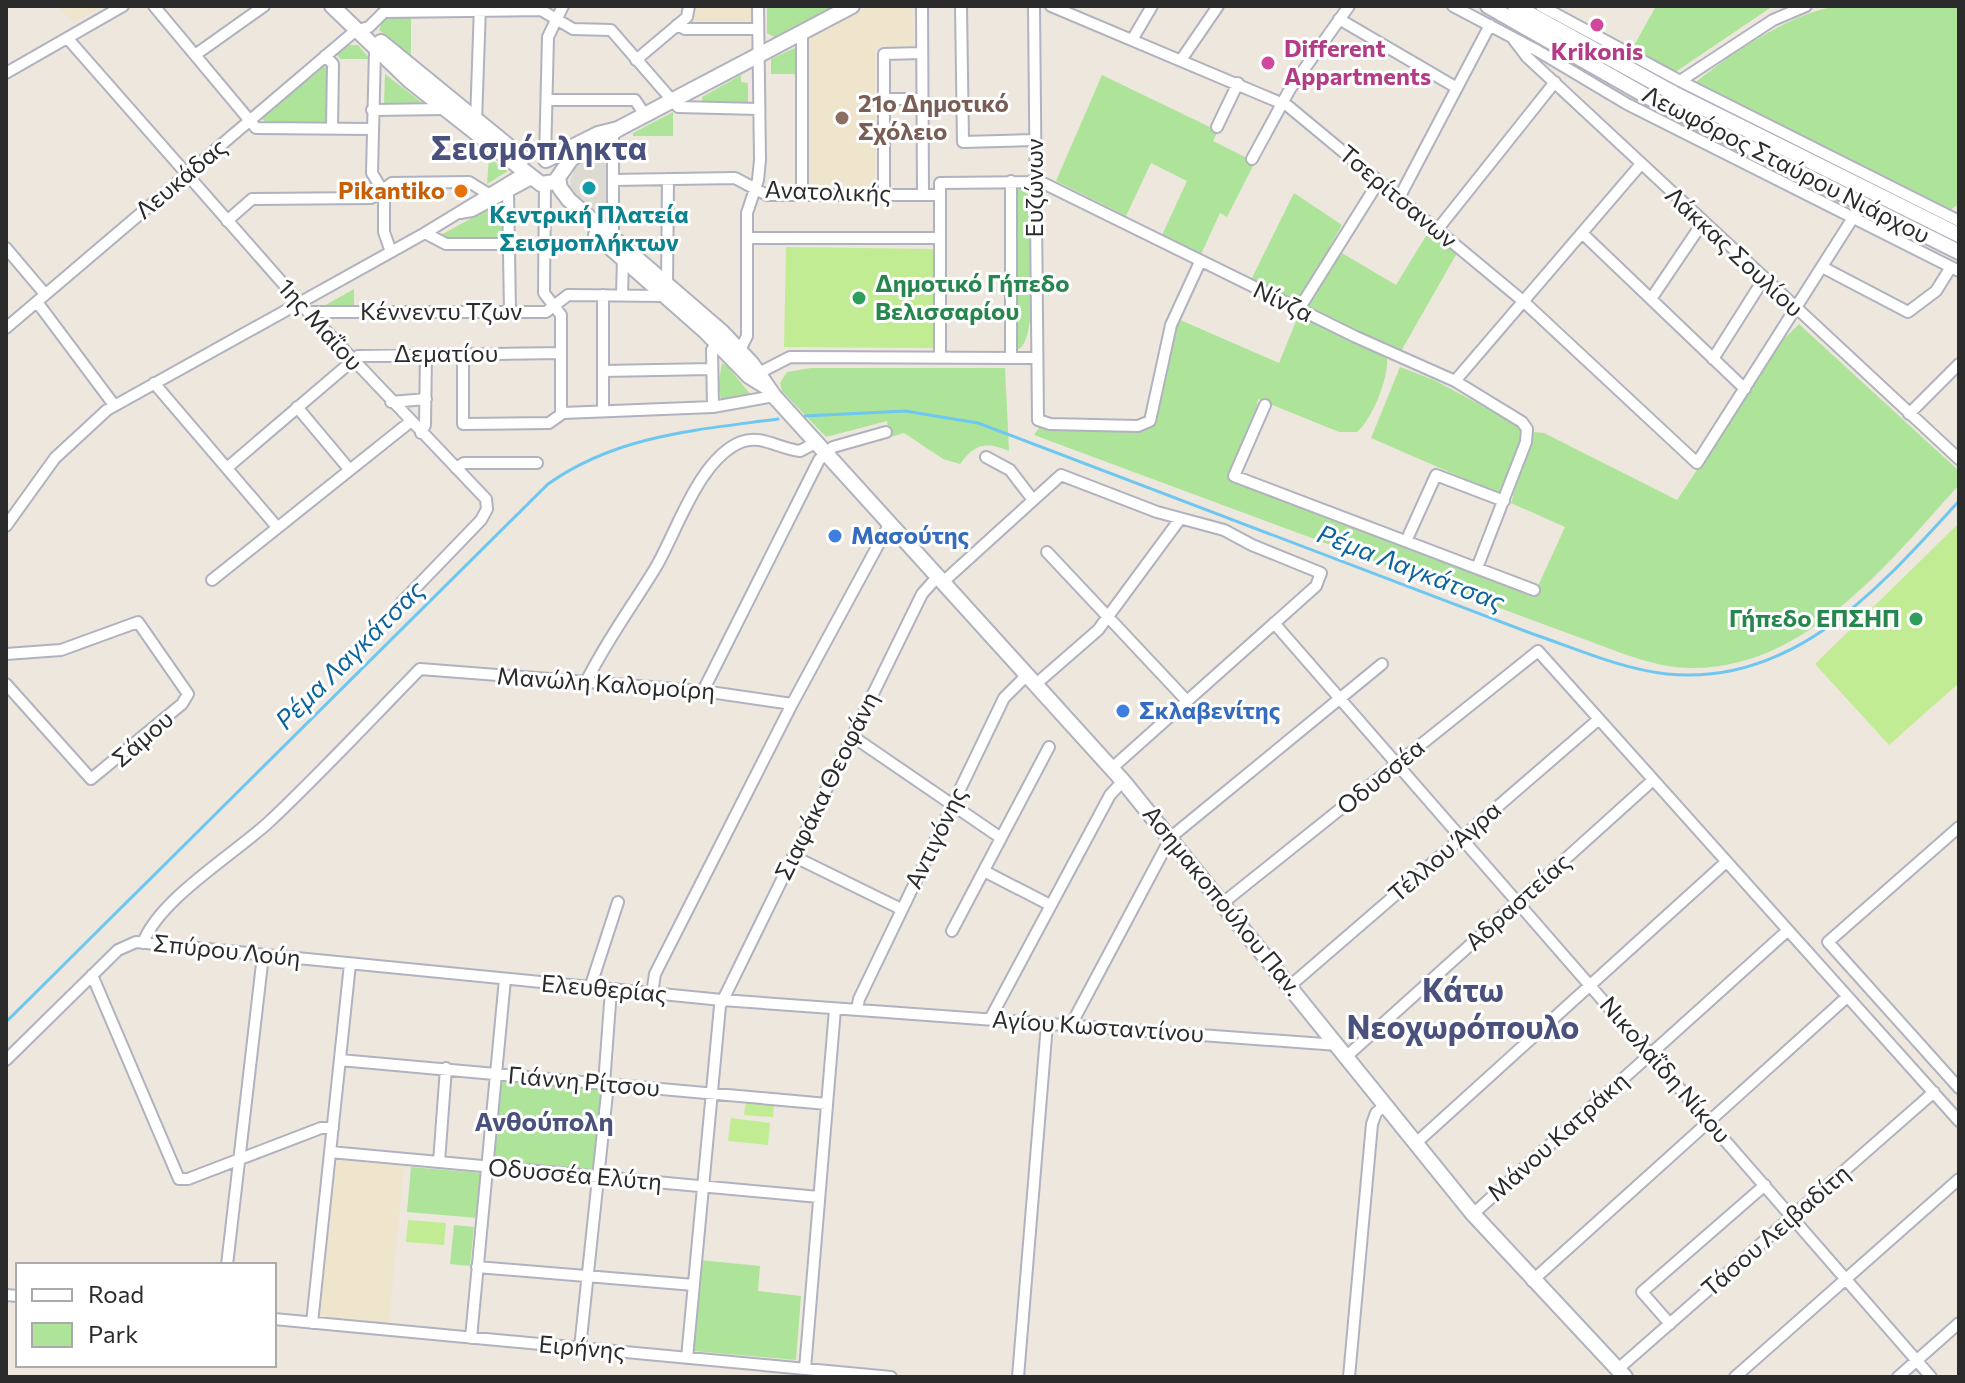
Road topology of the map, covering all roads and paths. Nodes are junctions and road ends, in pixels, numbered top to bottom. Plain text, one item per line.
1 (123, 6) edge
2 (154, 6) edge
3 (264, 6) edge
4 (332, 6) edge
5 (344, 6) edge
6 (563, 6) edge
7 (689, 6) edge
8 (758, 6) edge
9 (852, 6) edge
10 (922, 6) edge
11 (961, 6) edge
12 (1034, 6) edge
13 (1051, 6) edge
14 (1152, 6) edge
15 (1218, 6) edge
16 (1349, 6) edge
17 (1453, 6) edge
18 (1488, 6) edge
19 (1515, 6) edge
20 (1541, 6) edge
21 (1806, 6) edge
22 (480, 8) edge
23 (555, 19) junction
24 (1339, 19) junction
25 (677, 25) junction
26 (1490, 25) junction
27 (361, 29) junction
28 (758, 29) junction
29 (802, 32) junction
30 (69, 40) junction
31 (1132, 40) junction
32 (1514, 40) junction
33 (375, 50) junction
34 (922, 53) junction
35 (195, 55) junction
36 (759, 55) junction
37 (325, 56) junction
38 (636, 60) junction
39 (1181, 60) junction
40 (6, 73) edge
41 (1680, 81) junction
42 (1555, 82) junction
43 (1238, 83) junction
44 (1457, 88) junction
45 (884, 99) junction
46 (922, 99) junction
47 (547, 100) junction
48 (670, 102) junction
49 (1282, 102) junction
50 (445, 109) junction
51 (759, 109) junction
52 (372, 110) junction
53 (645, 115) junction
54 (250, 120) junction
55 (476, 122) junction
56 (1217, 127) dead end
57 (332, 128) junction
58 (372, 129) junction
59 (615, 132) junction
60 (1034, 140) junction
61 (1252, 159) dead end
62 (1641, 164) junction
63 (544, 173) junction
64 (186, 174) junction
65 (668, 179) junction
66 (613, 180) junction
67 (1035, 180) junction
68 (1011, 181) junction
69 (1379, 181) junction
70 (382, 191) junction
71 (755, 191) junction
72 (508, 192) junction
73 (487, 193) junction
74 (802, 195) junction
75 (884, 195) junction
76 (923, 195) junction
77 (940, 195) junction
78 (1399, 198) junction
79 (1863, 202) junction
80 (460, 213) junction
81 (1853, 218) junction
82 (227, 221) junction
83 (1959, 221) edge
84 (1703, 222) junction
85 (1437, 230) junction
86 (425, 233) junction
87 (1582, 233) junction
88 (1959, 235) edge
89 (613, 237) junction
90 (747, 238) junction
91 (940, 238) junction
92 (509, 244) junction
93 (6, 248) edge
94 (391, 252) junction
95 (1959, 252) edge
96 (623, 259) junction
97 (1200, 262) junction
98 (1824, 268) junction
99 (1955, 269) edge
100 (1763, 280) junction
101 (666, 290) junction
102 (603, 295) junction
103 (622, 295) junction
104 (41, 298) junction
105 (1651, 299) junction
106 (1523, 301) junction
107 (300, 303) junction
108 (555, 305) junction
109 (1299, 309) junction
110 (1796, 311) junction
111 (308, 312) junction
112 (510, 312) junction
113 (6, 328) edge
114 (717, 342) junction
115 (740, 350) junction
116 (561, 353) junction
117 (426, 354) junction
118 (463, 354) junction
119 (940, 358) junction
120 (1011, 358) junction
121 (1035, 358) junction
122 (1713, 359) junction
123 (351, 360) junction
124 (1959, 364) edge
125 (712, 369) junction
126 (603, 371) junction
127 (759, 373) junction
128 (1455, 381) junction
129 (154, 383) junction
130 (1745, 389) junction
131 (770, 392) junction
132 (426, 399) junction
133 (391, 402) junction
134 (114, 405) junction
135 (1265, 405) dead end
136 (297, 407) junction
137 (713, 407) junction
138 (603, 411) junction
139 (561, 413) junction
140 (1909, 414) junction
141 (410, 422) junction
142 (886, 432) dead end
143 (421, 433) junction
144 (817, 442) junction
145 (986, 457) dead end
146 (1959, 459) edge
147 (537, 463) dead end
148 (228, 467) junction
149 (456, 468) junction
150 (349, 469) junction
151 (1033, 500) junction
152 (1504, 501) junction
153 (1180, 519) junction
154 (890, 523) junction
155 (6, 526) edge
156 (277, 527) junction
157 (1407, 539) junction
158 (1047, 552) dead end
159 (1477, 568) junction
160 (940, 579) junction
161 (212, 580) dead end
162 (1534, 590) dead end
163 (401, 603) dead end
164 (1109, 617) junction
165 (1274, 623) junction
166 (6, 654) edge
167 (1382, 664) dead end
168 (1032, 680) junction
169 (586, 682) junction
170 (6, 684) edge
171 (703, 691) junction
172 (1340, 698) junction
173 (1187, 701) junction
174 (792, 704) junction
175 (1599, 719) junction
176 (852, 736) junction
177 (1049, 747) dead end
178 (1399, 763) junction
179 (1112, 768) junction
180 (1653, 780) junction
181 (1123, 781) junction
182 (952, 804) junction
183 (1959, 827) edge
184 (1171, 837) junction
185 (1462, 837) junction
186 (1001, 838) junction
187 (793, 856) junction
188 (1725, 863) junction
189 (984, 871) junction
190 (1519, 901) junction
191 (618, 902) dead end
192 (1224, 902) junction
193 (1050, 905) junction
194 (901, 909) junction
195 (952, 931) dead end
196 (1787, 931) junction
197 (143, 943) junction
198 (263, 955) junction
199 (350, 964) junction
200 (92, 975) junction
201 (505, 979) junction
202 (1591, 984) junction
203 (1291, 985) junction
204 (590, 988) junction
205 (611, 990) junction
206 (652, 994) junction
207 (1847, 997) junction
208 (722, 1000) junction
209 (835, 1009) junction
210 (857, 1009) junction
211 (990, 1019) junction
212 (1047, 1024) junction
213 (1071, 1025) junction
214 (1343, 1050) junction
215 (1651, 1053) junction
216 (6, 1060) edge
217 (340, 1060) junction
218 (446, 1068) junction
219 (496, 1073) junction
220 (606, 1084) junction
221 (1959, 1088) edge
222 (1934, 1092) junction
223 (711, 1094) junction
224 (827, 1104) junction
225 (1386, 1104) junction
226 (1710, 1121) junction
227 (1959, 1121) edge
228 (333, 1128) junction
229 (1416, 1143) junction
230 (330, 1152) junction
231 (239, 1159) junction
232 (439, 1162) junction
233 (487, 1166) junction
234 (598, 1177) junction
235 (1959, 1179) edge
236 (1765, 1185) junction
237 (703, 1186) junction
238 (819, 1197) junction
239 (1473, 1214) junction
240 (1792, 1216) junction
241 (227, 1263) edge
242 (477, 1267) junction
243 (588, 1276) junction
244 (1846, 1279) junction
245 (1532, 1281) junction
246 (694, 1285) junction
247 (276, 1319) edge
248 (312, 1323) junction
249 (1959, 1323) edge
250 (1670, 1324) junction
251 (471, 1338) junction
252 (580, 1348) junction
253 (687, 1358) junction
254 (1916, 1361) junction
255 (805, 1369) junction
256 (1622, 1373) edge
257 (891, 1377) edge
258 (1018, 1377) edge
259 (1349, 1377) edge
260 (1735, 1377) edge
261 (1898, 1377) edge
262 (1931, 1377) edge

1 - 30 street
2 - 35 street
3 - 35 street
4 - 27 street
5 - 27 street
6 - 23 street
7 - 25 street
8 - 28 street
9 - 29 street
10 - 34 street
11 - 60 street
12 - 60 street, Ευζώνων
13 - 31 street, Τσερίτσανων
14 - 31 street
15 - 39 street
16 - 24 street
17 - 26 street
18 - 79 street, Λεωφόρος Σταύρου Νιάρχου
19 - 88 street, Λεωφόρος Σταύρου Νιάρχου
20 - 41 street
21 - 41 street
22 - 23 street, Λευκάδας
22 - 27 street, Λευκάδας
22 - 55 street
23 - 38 street, Λευκάδας
23 - 47 street
24 - 44 street
24 - 49 street
25 - 28 street
25 - 38 street
26 - 32 street
26 - 44 street
27 - 33 street
27 - 37 street, Λευκάδας
27 - 55 street
28 - 36 street
29 - 36 street
29 - 74 street
30 - 40 street
30 - 64 street, 1ης Μαΐου
31 - 39 street, Τσερίτσανων
32 - 42 street, Λάκκας Σουλίου
32 - 81 street
33 - 50 street
33 - 52 street
34 - 45 street
34 - 46 street
35 - 54 street
36 - 48 street
36 - 51 street
37 - 54 street, Λευκάδας
37 - 57 street
38 - 48 street, Λευκάδας
39 - 43 street, Τσερίτσανων
41 - 83 street
42 - 62 street, Λάκκας Σουλίου
42 - 85 street
43 - 49 street, Τσερίτσανων
43 - 56 street
44 - 78 street
45 - 46 street
45 - 75 street
46 - 76 street
47 - 53 street
47 - 63 street
48 - 51 street
48 - 53 street
49 - 61 street
49 - 69 street, Τσερίτσανων
50 - 52 street
50 - 63 street
51 - 71 street
52 - 58 street
53 - 59 street
54 - 57 street
54 - 64 street, Λευκάδας
55 - 63 street
57 - 58 street
58 - 70 street
59 - 63 street
59 - 66 street
60 - 67 street, Ευζώνων
62 - 84 street, Λάκκας Σουλίου
62 - 87 street
63 - 72 street
63 - 73 street
63 - 89 street
63 - 96 street
63 - 108 street
64 - 82 street, 1ης Μαΐου
64 - 104 street, Λευκάδας
65 - 66 street, Ανατολικής
65 - 71 street, Ανατολικής
65 - 101 street
66 - 89 street
67 - 68 street, Ανατολικής
67 - 97 street, Νίνζα
67 - 121 street, Ευζώνων
68 - 77 street, Ανατολικής
68 - 120 street
69 - 78 street, Τσερίτσανων
69 - 109 street
70 - 73 street
70 - 82 street
70 - 94 street
71 - 74 street, Ανατολικής
71 - 90 street
72 - 80 street
72 - 92 street
73 - 80 street
74 - 75 street, Ανατολικής
75 - 76 street, Ανατολικής
76 - 77 street, Ανατολικής
77 - 91 street
78 - 85 street, Τσερίτσανων
79 - 81 street
79 - 95 street, Λεωφόρος Σταύρου Νιάρχου
80 - 86 street
81 - 98 street
81 - 99 street
82 - 107 street, 1ης Μαΐου
84 - 100 street, Λάκκας Σουλίου
84 - 105 street
85 - 106 street, Τσερίτσανων
86 - 92 street
86 - 94 street
87 - 105 street
87 - 106 street
89 - 101 street
90 - 91 street
90 - 115 street
91 - 119 street
92 - 112 street
93 - 104 street
94 - 107 street
96 - 101 street
96 - 103 street
97 - 109 street, Νίνζα
97 - 121 street, Ευζώνων
98 - 99 street
98 - 110 street
100 - 110 street, Λάκκας Σουλίου
100 - 122 street
101 - 103 street, Κέννεντυ Τζων
101 - 114 street
101 - 115 street
102 - 103 street, Κέννεντυ Τζων
102 - 108 street, Κέννεντυ Τζων
102 - 126 street
104 - 113 street, Λευκάδας
104 - 134 street
105 - 122 street
106 - 128 street
106 - 130 street, Τσερίτσανων
107 - 111 street, 1ης Μαΐου
107 - 129 street
108 - 112 street, Κέννεντυ Τζων
108 - 116 street
109 - 128 street, Νίνζα
110 - 130 street
110 - 140 street, Λάκκας Σουλίου
111 - 112 street, Κέννεντυ Τζων
111 - 123 street, 1ης Μαΐου
114 - 125 street
114 - 131 street
115 - 127 street
116 - 118 street, Δεματίου
116 - 139 street
117 - 118 street, Δεματίου
117 - 123 street, Δεματίου
117 - 132 street
118 - 139 street
119 - 120 street
119 - 127 street
120 - 121 street
122 - 130 street
123 - 133 street, 1ης Μαΐου
123 - 136 street
124 - 140 street
125 - 126 street
125 - 137 street
126 - 138 street
127 - 131 street
128 - 152 street, Νίνζα
129 - 134 street
129 - 148 street
131 - 137 street
131 - 144 street, Ασημακοπούλου Παν.
132 - 133 street
132 - 143 street
133 - 141 street, 1ης Μαΐου
134 - 155 street
135 - 157 street
136 - 148 street
136 - 150 street
137 - 138 street
138 - 139 street
140 - 146 street, Λάκκας Σουλίου
141 - 143 street, 1ης Μαΐου
141 - 150 street
142 - 144 street
143 - 149 street, 1ης Μαΐου
144 - 154 street, Ασημακοπούλου Παν.
144 - 169 street
144 - 171 street
145 - 151 street
147 - 149 street
148 - 156 street
149 - 163 street, 1ης Μαΐου
150 - 156 street
151 - 153 street, Σιαφάκα Θεοφάνη
151 - 160 street, Σιαφάκα Θεοφάνη
152 - 157 street
152 - 159 street
153 - 164 street, Αντιγόνης
153 - 165 street
154 - 160 street, Ασημακοπούλου Παν.
154 - 174 street
156 - 161 street
157 - 159 street
158 - 164 street
159 - 162 street
160 - 168 street, Ασημακοπούλου Παν.
160 - 176 street, Σιαφάκα Θεοφάνη
164 - 168 street, Αντιγόνης
164 - 173 street
165 - 172 street, Νικολαΐδη Νίκου
165 - 173 street
166 - 170 street, Σάμου
167 - 172 street
168 - 179 street, Ασημακοπούλου Παν.
168 - 182 street, Αντιγόνης
169 - 171 street, Μανώλη Καλομοίρη
169 - 197 street, Μανώλη Καλομοίρη
171 - 174 street, Μανώλη Καλομοίρη
172 - 178 street, Νικολαΐδη Νίκου
172 - 184 street
173 - 179 street
174 - 206 street
175 - 178 street, Οδυσσέα
175 - 180 street
175 - 185 street, Τέλλου Άγρα
176 - 182 street
176 - 187 street, Σιαφάκα Θεοφάνη
177 - 186 street
178 - 185 street, Νικολαΐδη Νίκου
178 - 192 street, Οδυσσέα
179 - 181 street, Ασημακοπούλου Παν.
180 - 188 street
180 - 190 street, Αδραστείας
181 - 184 street, Ασημακοπούλου Παν.
181 - 193 street
182 - 186 street
182 - 194 street, Αντιγόνης
183 - 221 street
184 - 192 street, Ασημακοπούλου Παν.
184 - 213 street
185 - 190 street, Νικολαΐδη Νίκου
185 - 203 street, Τέλλου Άγρα
186 - 189 street
187 - 194 street
187 - 208 street, Σιαφάκα Θεοφάνη
188 - 196 street
188 - 202 street
189 - 193 street
189 - 195 street
190 - 202 street, Νικολαΐδη Νίκου
190 - 214 street, Αδραστείας
191 - 204 street
192 - 203 street, Ασημακοπούλου Παν.
193 - 211 street
194 - 210 street, Αντιγόνης
196 - 207 street
196 - 215 street, Μάνου Κατράκη
197 - 198 street, Σπύρου Λούη
197 - 200 street, Σπύρου Λούη
198 - 199 street, Σπύρου Λούη
198 - 231 street
199 - 201 street, Ελευθερίας
199 - 217 street
200 - 216 street, Σπύρου Λούη
200 - 231 street
201 - 204 street, Ελευθερίας
201 - 219 street
202 - 215 street, Νικολαΐδη Νίκου
202 - 229 street
203 - 214 street, Ασημακοπούλου Παν.
204 - 205 street, Ελευθερίας
205 - 206 street, Ελευθερίας
205 - 220 street
206 - 208 street, Ελευθερίας
207 - 222 street
207 - 226 street
208 - 209 street, Ελευθερίας
208 - 223 street, Σιαφάκα Θεοφάνη
209 - 210 street, Ελευθερίας
209 - 224 street
210 - 211 street, Αγίου Κωσταντίνου
211 - 212 street, Αγίου Κωσταντίνου
212 - 213 street, Αγίου Κωσταντίνου
212 - 258 street
213 - 214 street, Αγίου Κωσταντίνου
214 - 225 street, Ασημακοπούλου Παν.
215 - 226 street, Νικολαΐδη Νίκου
215 - 239 street, Μάνου Κατράκη
217 - 218 street, Γιάννη Ρίτσου
217 - 228 street
218 - 219 street, Γιάννη Ρίτσου
218 - 232 street
219 - 220 street, Γιάννη Ρίτσου
219 - 233 street
220 - 223 street, Γιάννη Ρίτσου
220 - 234 street
222 - 227 street
222 - 240 street, Τάσου Λειβαδίτη
223 - 224 street, Γιάννη Ρίτσου
223 - 237 street, Σιαφάκα Θεοφάνη
224 - 238 street
225 - 229 street, Ασημακοπούλου Παν.
225 - 259 street
226 - 236 street, Νικολαΐδη Νίκου
226 - 245 street
228 - 230 street
228 - 231 street
229 - 239 street, Ασημακοπούλου Παν.
230 - 232 street, Οδυσσέα Ελύτη
230 - 248 street
231 - 241 street
232 - 233 street, Οδυσσέα Ελύτη
233 - 234 street, Οδυσσέα Ελύτη
233 - 242 street
234 - 237 street, Οδυσσέα Ελύτη
234 - 243 street
235 - 244 street
236 - 240 street, Νικολαΐδη Νίκου
236 - 250 street
237 - 238 street, Οδυσσέα Ελύτη
237 - 246 street, Σιαφάκα Θεοφάνη
238 - 255 street
239 - 245 street, Ασημακοπούλου Παν.
240 - 244 street, Νικολαΐδη Νίκου
240 - 250 street, Τάσου Λειβαδίτη
242 - 243 street
242 - 251 street
243 - 246 street
243 - 252 street
244 - 254 street, Νικολαΐδη Νίκου
244 - 260 street
245 - 256 street, Ασημακοπούλου Παν.
246 - 253 street, Σιαφάκα Θεοφάνη
247 - 248 street, Ειρήνης
248 - 251 street, Ειρήνης
249 - 254 street
250 - 256 street, Τάσου Λειβαδίτη
251 - 252 street, Ειρήνης
252 - 253 street, Ειρήνης
253 - 255 street, Ειρήνης
254 - 261 street
254 - 262 street, Νικολαΐδη Νίκου
255 - 257 street, Ειρήνης

